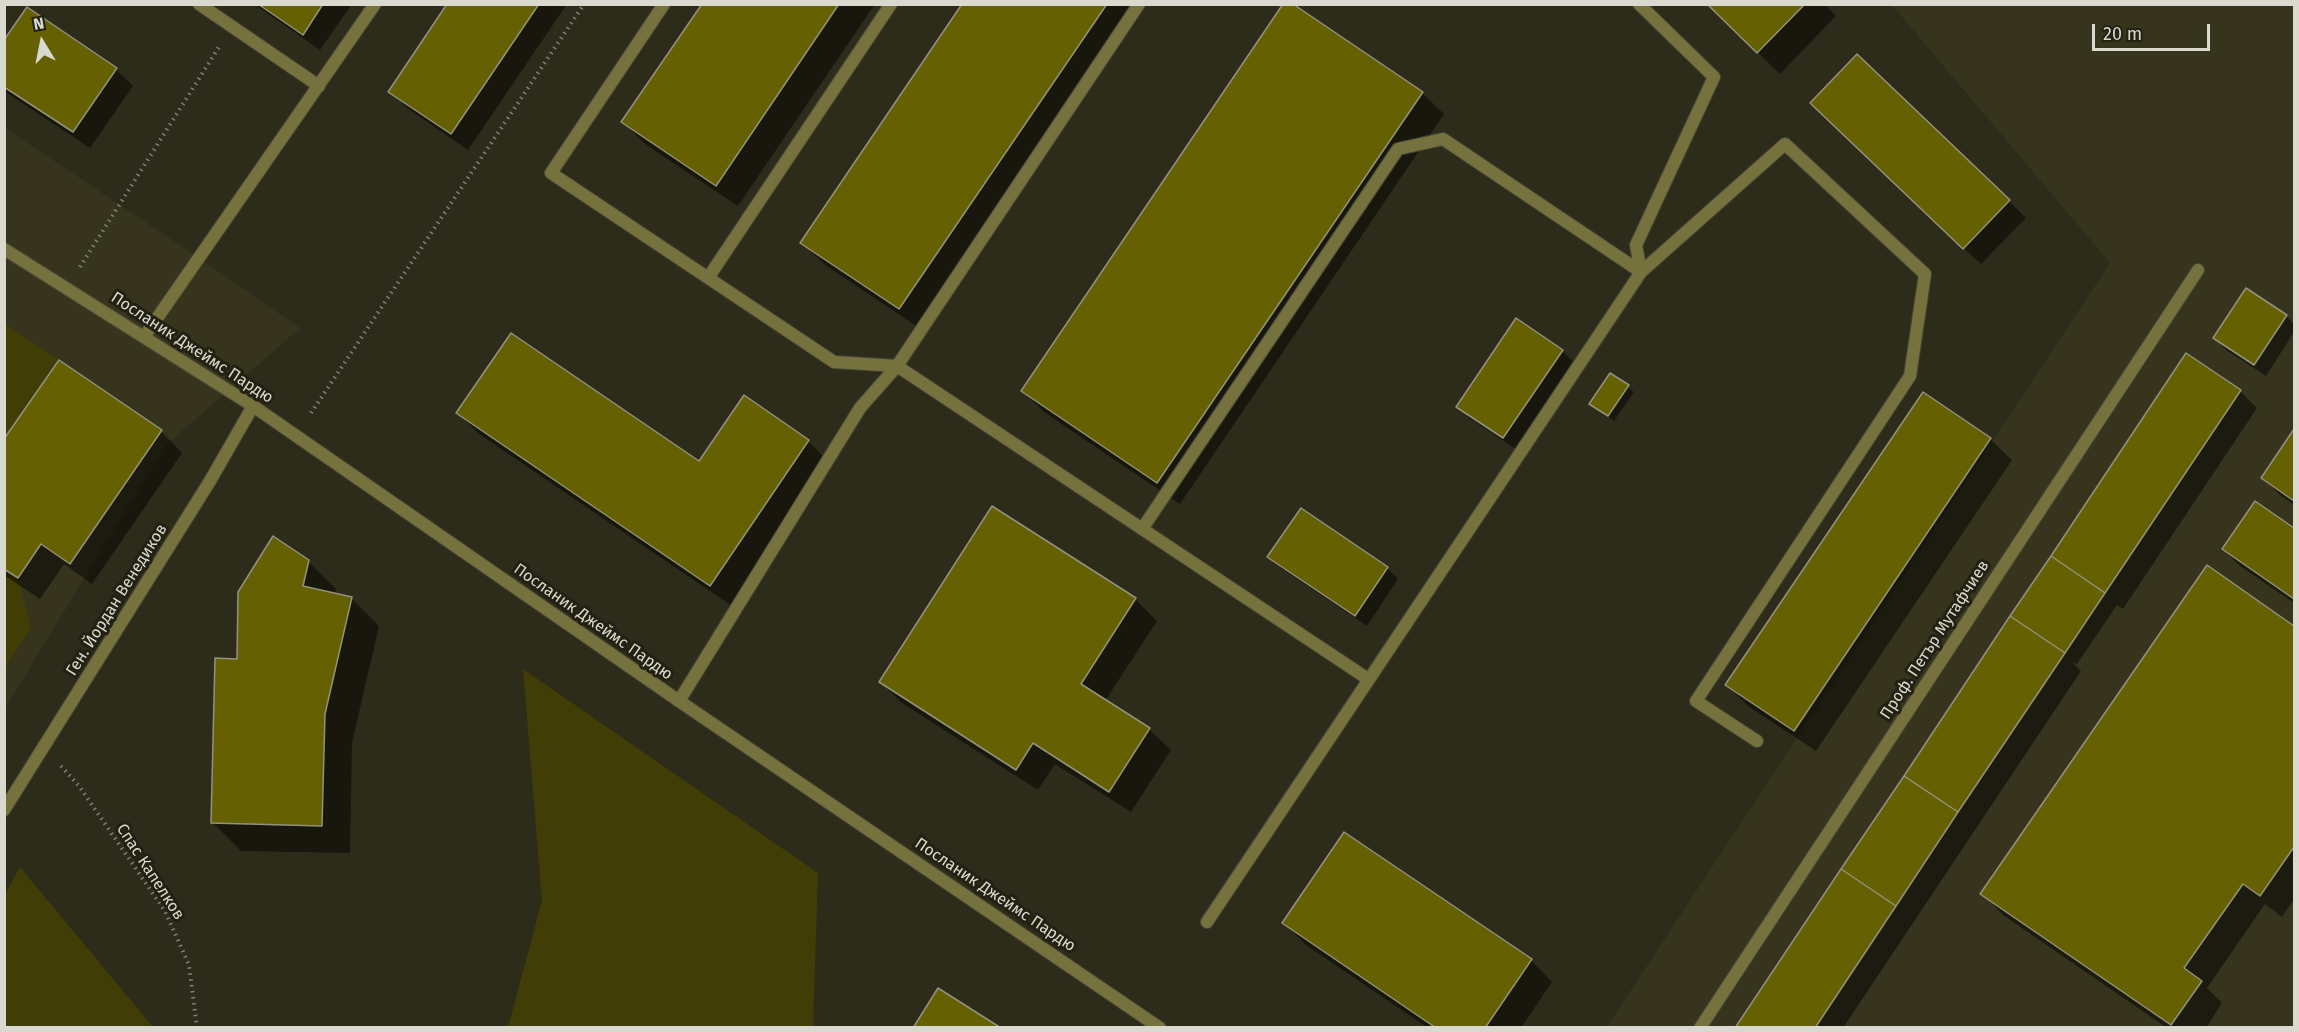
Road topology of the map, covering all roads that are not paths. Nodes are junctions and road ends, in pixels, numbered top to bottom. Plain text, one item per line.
1 (199, 4) edge
2 (375, 4) edge
3 (663, 4) edge
4 (891, 4) edge
5 (1139, 4) edge
6 (1639, 4) edge
7 (319, 86) junction
8 (4, 249) edge
9 (2198, 270) dead end
10 (1641, 272) junction
11 (708, 278) junction
12 (144, 337) junction
13 (897, 366) junction
14 (253, 406) junction
15 (1142, 529) junction
16 (1368, 679) junction
17 (679, 701) junction
18 (1757, 741) dead end
19 (4, 810) edge
20 (1207, 922) dead end
21 (1160, 1028) edge
22 (1700, 1028) edge

1 - 7 street
2 - 7 street
3 - 11 street
4 - 11 street
5 - 13 street
6 - 10 street
7 - 12 street
8 - 12 street, Посланик Джеймс Пардю
9 - 22 street, Проф. Петър Мутафчиев
10 - 15 street
10 - 16 street
10 - 18 street
11 - 13 street
12 - 14 street, Посланик Джеймс Пардю
13 - 15 street
13 - 17 street
14 - 17 street, Посланик Джеймс Пардю
14 - 19 street, Ген. Йордан Венедиков
15 - 16 street
16 - 20 street
17 - 21 street, Посланик Джеймс Пардю

